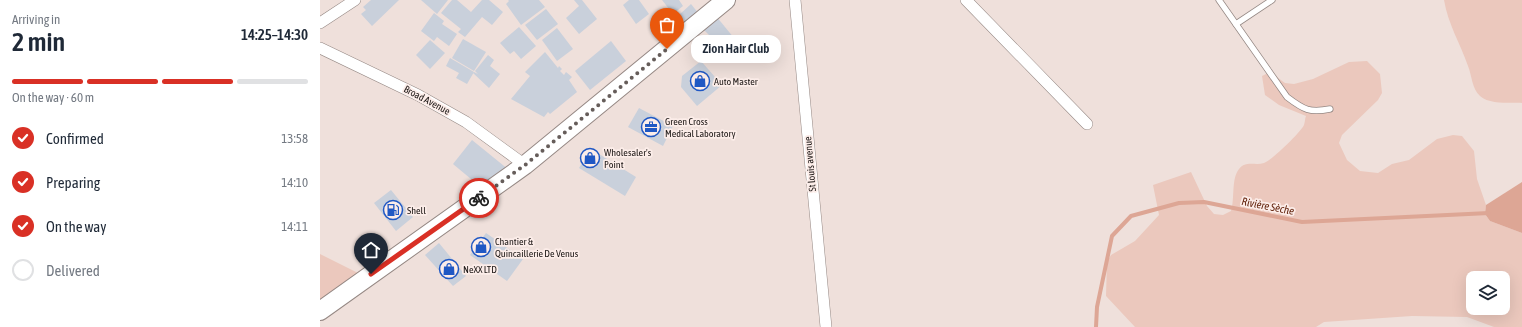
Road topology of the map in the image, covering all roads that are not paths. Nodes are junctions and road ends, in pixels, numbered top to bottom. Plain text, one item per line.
1 (355, 0) edge
2 (726, 0) edge
3 (795, 0) edge
4 (966, 0) edge
5 (1220, 0) edge
6 (1272, 0) edge
7 (340, 4) edge
8 (320, 23) edge
9 (1236, 24) junction
10 (320, 48) edge
11 (1330, 109) dead end
12 (1087, 124) dead end
13 (525, 165) junction
14 (320, 311) edge
15 (826, 327) edge

1 - 7 street
2 - 13 main road
3 - 15 street, St louis avenue
4 - 12 street
5 - 9 lane
6 - 9 lane
7 - 8 street
9 - 11 lane
10 - 13 street, Broad Avenue
13 - 14 main road

